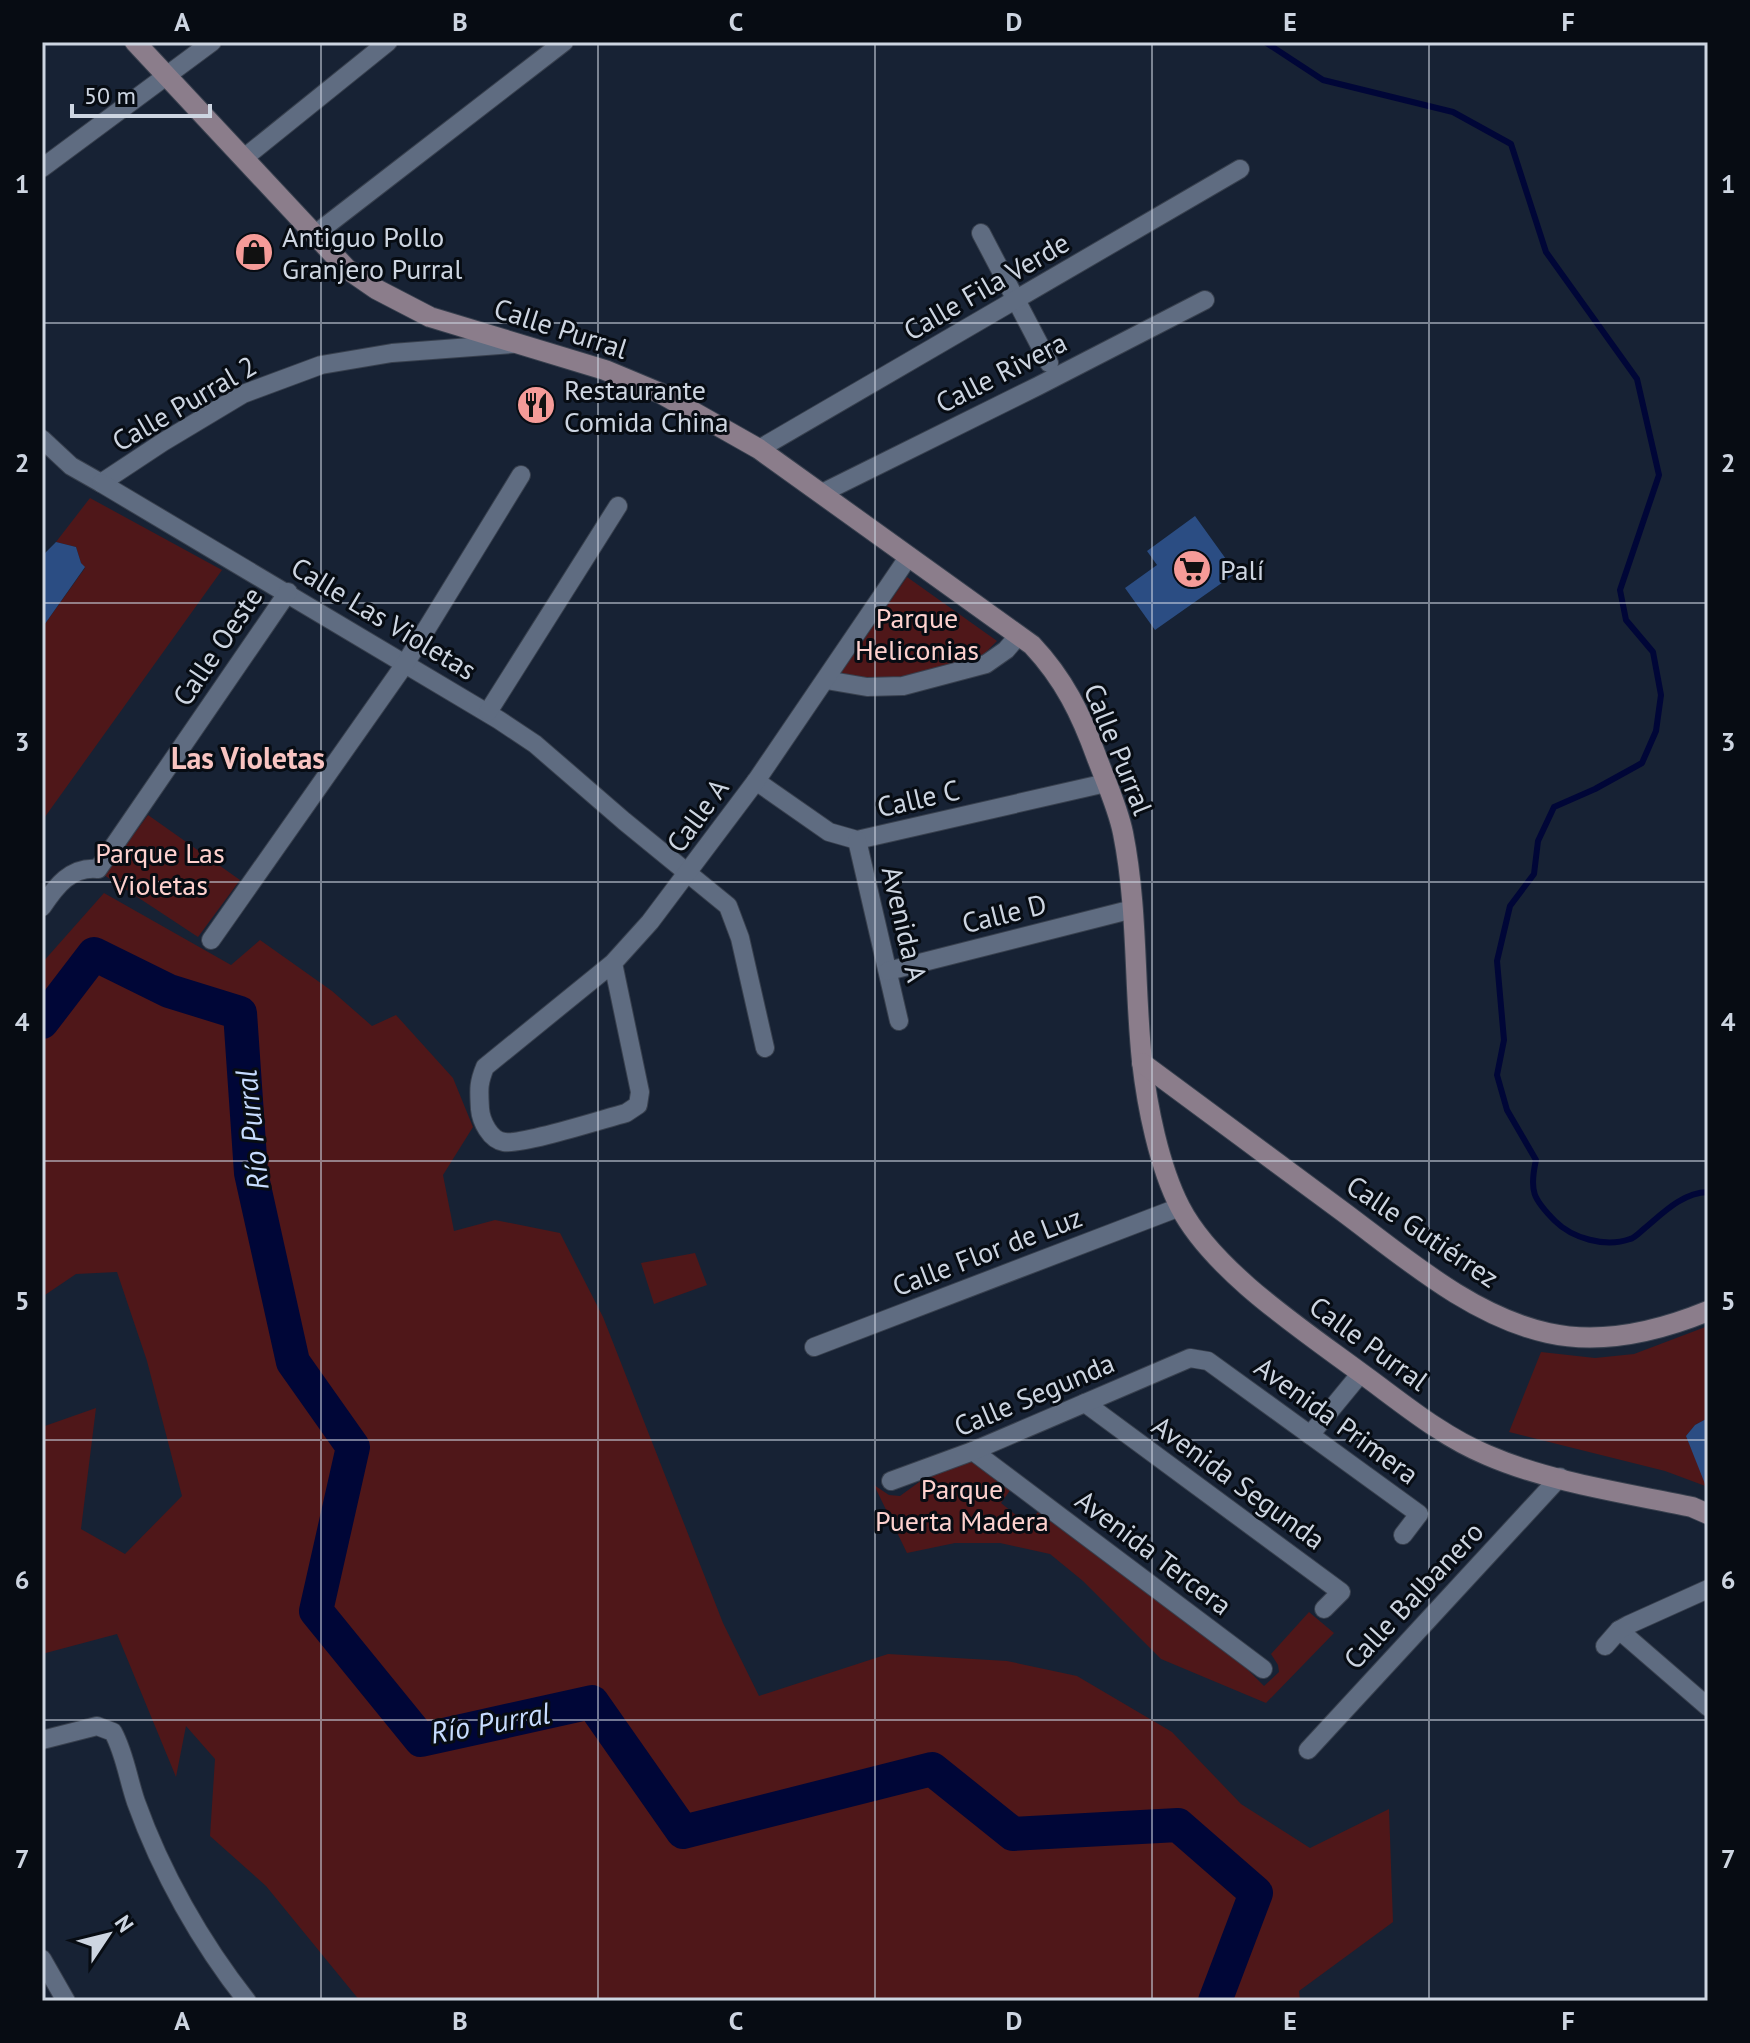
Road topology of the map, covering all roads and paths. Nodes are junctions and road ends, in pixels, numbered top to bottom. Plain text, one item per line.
1 (135, 42) edge
2 (212, 42) edge
3 (388, 42) edge
4 (564, 42) edge
5 (166, 77) junction
6 (244, 158) junction
7 (42, 168) edge
8 (1240, 169) dead end
9 (981, 233) dead end
10 (314, 235) junction
11 (1205, 300) dead end
12 (1016, 301) junction
13 (512, 344) junction
14 (1049, 363) dead end
15 (42, 439) edge
16 (759, 449) junction
17 (521, 475) dead end
18 (101, 483) junction
19 (822, 493) junction
20 (618, 506) dead end
21 (909, 556) junction
22 (288, 592) junction
23 (1019, 635) junction
24 (405, 664) junction
25 (826, 680) junction
26 (488, 712) junction
27 (756, 781) junction
28 (1106, 783) junction
29 (857, 840) junction
30 (689, 873) junction
31 (42, 907) edge
32 (1133, 909) junction
33 (211, 940) dead end
34 (613, 963) junction
35 (888, 971) junction
36 (899, 1021) dead end
37 (765, 1048) dead end
38 (1142, 1063) junction
39 (1180, 1207) junction
40 (1708, 1311) edge
41 (814, 1347) dead end
42 (1199, 1358) joint
43 (1361, 1373) junction
44 (1085, 1403) junction
45 (1310, 1435) junction
46 (973, 1451) junction
47 (1560, 1477) junction
48 (891, 1481) dead end
49 (1708, 1514) edge
50 (1403, 1535) dead end
51 (1708, 1589) edge
52 (1324, 1609) dead end
53 (1619, 1630) junction
54 (1605, 1646) dead end
55 (1263, 1669) dead end
56 (1708, 1707) edge
57 (42, 1740) edge
58 (1308, 1750) dead end
59 (42, 1959) edge
60 (66, 2001) edge
61 (247, 2001) edge

1 - 5 street, Calle Purral
2 - 5 street
3 - 6 street
4 - 10 street
5 - 6 street, Calle Purral
5 - 7 street
6 - 10 street, Calle Purral
8 - 12 street, Calle Fila Verde
9 - 12 street
10 - 13 street, Calle Purral
11 - 19 street, Calle Rivera
12 - 14 street
12 - 16 street, Calle Fila Verde
13 - 16 street, Calle Purral
13 - 18 street, Calle Purral 2
15 - 18 street, Calle Purral 2
16 - 19 street, Calle Purral
17 - 24 street
18 - 22 street, Calle Las Violetas
19 - 21 street, Calle Purral
20 - 26 street
21 - 23 street, Calle Purral
21 - 25 street, Calle A
22 - 24 street, Calle Las Violetas
22 - 31 street, Calle Oeste
23 - 25 street
23 - 28 street, Calle Purral
24 - 26 street, Calle Las Violetas
24 - 33 street
25 - 27 street, Calle A
26 - 30 street, Calle Las Violetas
27 - 29 street, Calle C
27 - 30 street, Calle A
28 - 29 street, Calle C
28 - 32 street, Calle Purral
29 - 35 street, Avenida A
30 - 34 street, Calle A
30 - 37 street, Calle Las Violetas
32 - 35 street, Calle D
32 - 38 street, Calle Purral
34 - 34 street, Calle A
35 - 36 street, Avenida A
38 - 39 street, Calle Purral
38 - 40 street, Calle Gutiérrez
39 - 41 street, Calle Flor de Luz
39 - 43 street, Calle Purral
42 - 44 street, Calle Segunda
42 - 45 street, Avenida Primera
43 - 45 street
43 - 47 street, Calle Purral
44 - 46 street, Calle Segunda
44 - 52 street, Avenida Segunda
45 - 50 street, Avenida Primera
46 - 48 street, Calle Segunda
46 - 55 street, Avenida Tercera
47 - 49 street, Calle Purral
47 - 58 street, Calle Balbanero
51 - 53 street
53 - 54 street
53 - 56 street
57 - 61 street
59 - 60 street

